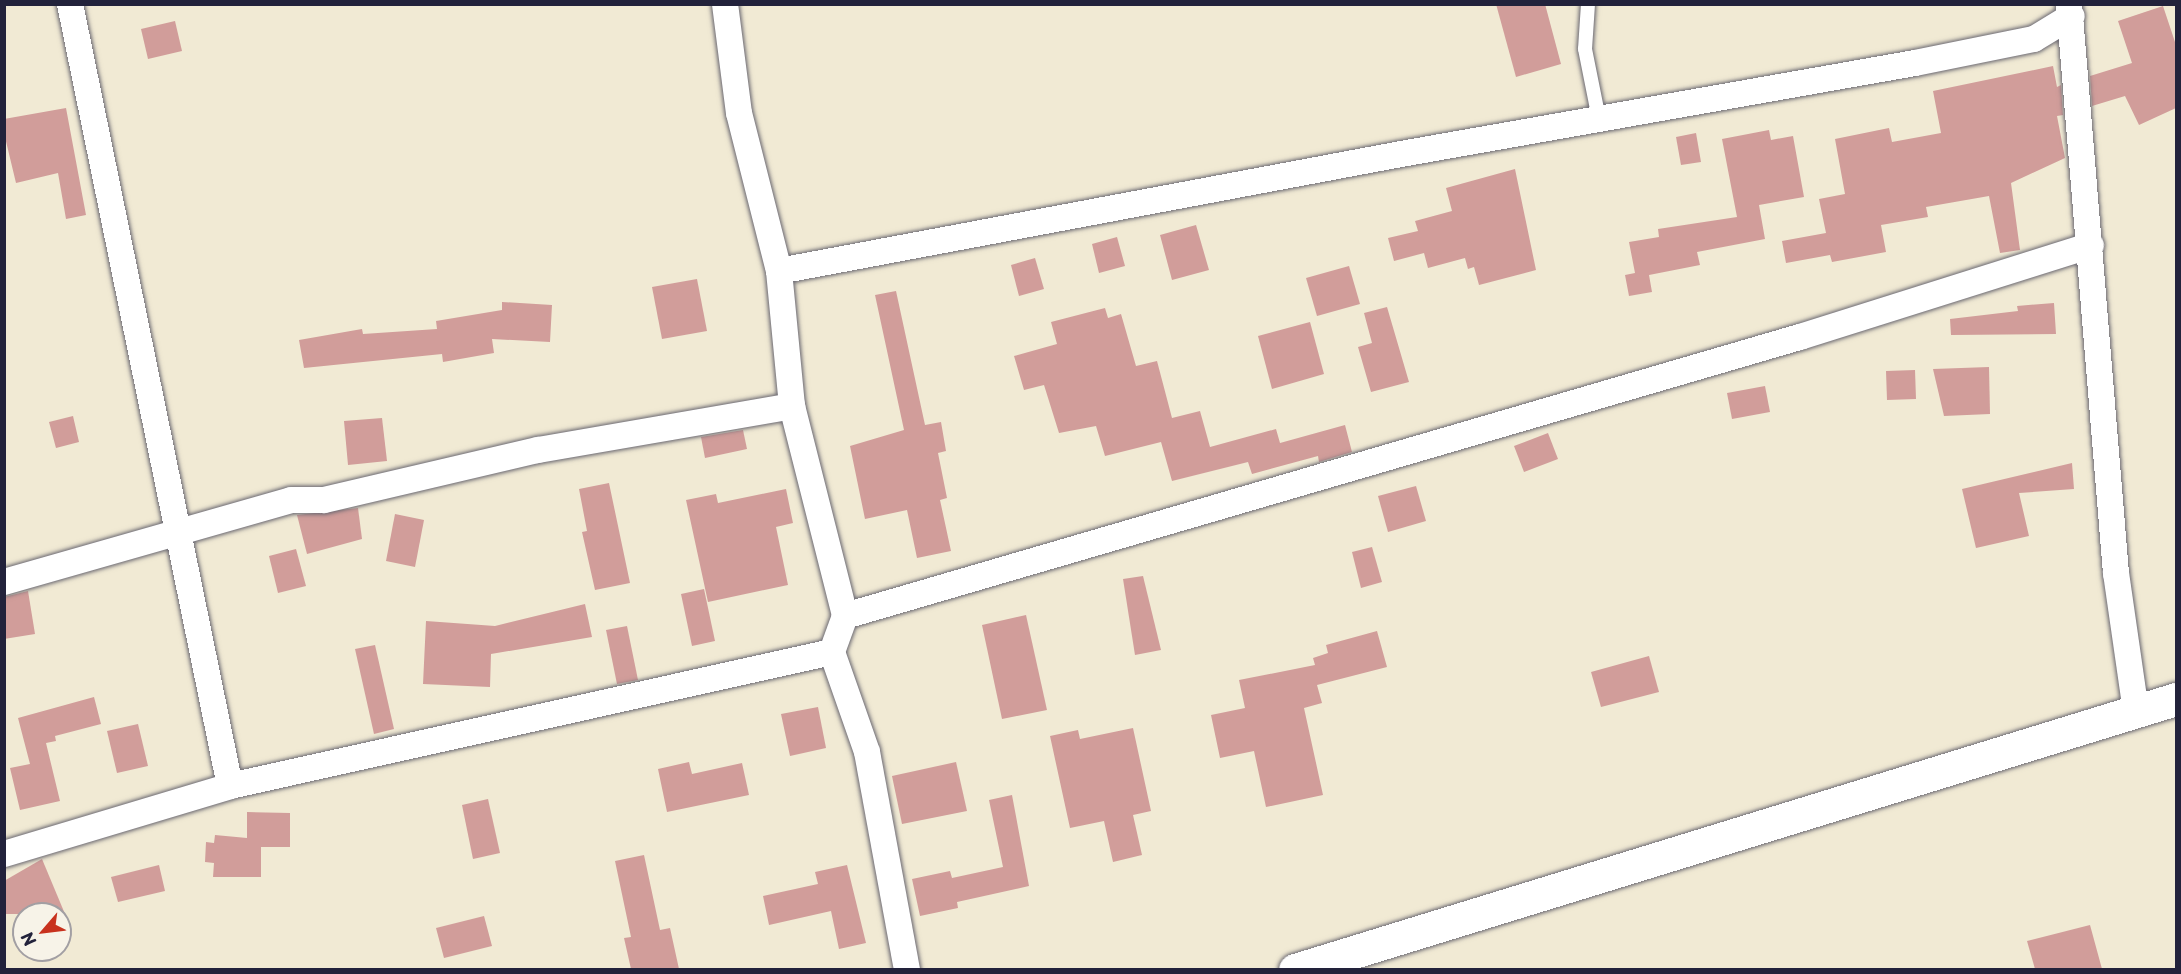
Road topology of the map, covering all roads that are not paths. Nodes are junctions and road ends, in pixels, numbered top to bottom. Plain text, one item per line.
1 (70, 4) edge
2 (725, 4) edge
3 (1588, 4) edge
4 (2071, 10) edge
5 (1599, 119) junction
6 (2091, 245) junction
7 (779, 271) junction
8 (792, 406) junction
9 (178, 534) junction
10 (4, 582) edge
11 (845, 616) junction
12 (832, 652) junction
13 (2176, 699) edge
14 (2136, 712) junction
15 (230, 786) junction
16 (4, 854) edge
17 (907, 969) edge
18 (1295, 969) edge

1 - 9 street
2 - 7 street
3 - 5 lane
4 - 5 street
4 - 6 street
5 - 7 street
6 - 11 street
6 - 14 street
7 - 8 street
8 - 9 street
8 - 11 street
9 - 10 street
9 - 15 street
11 - 12 street
12 - 15 street
12 - 17 street
13 - 14 highway
14 - 18 highway
15 - 16 street

